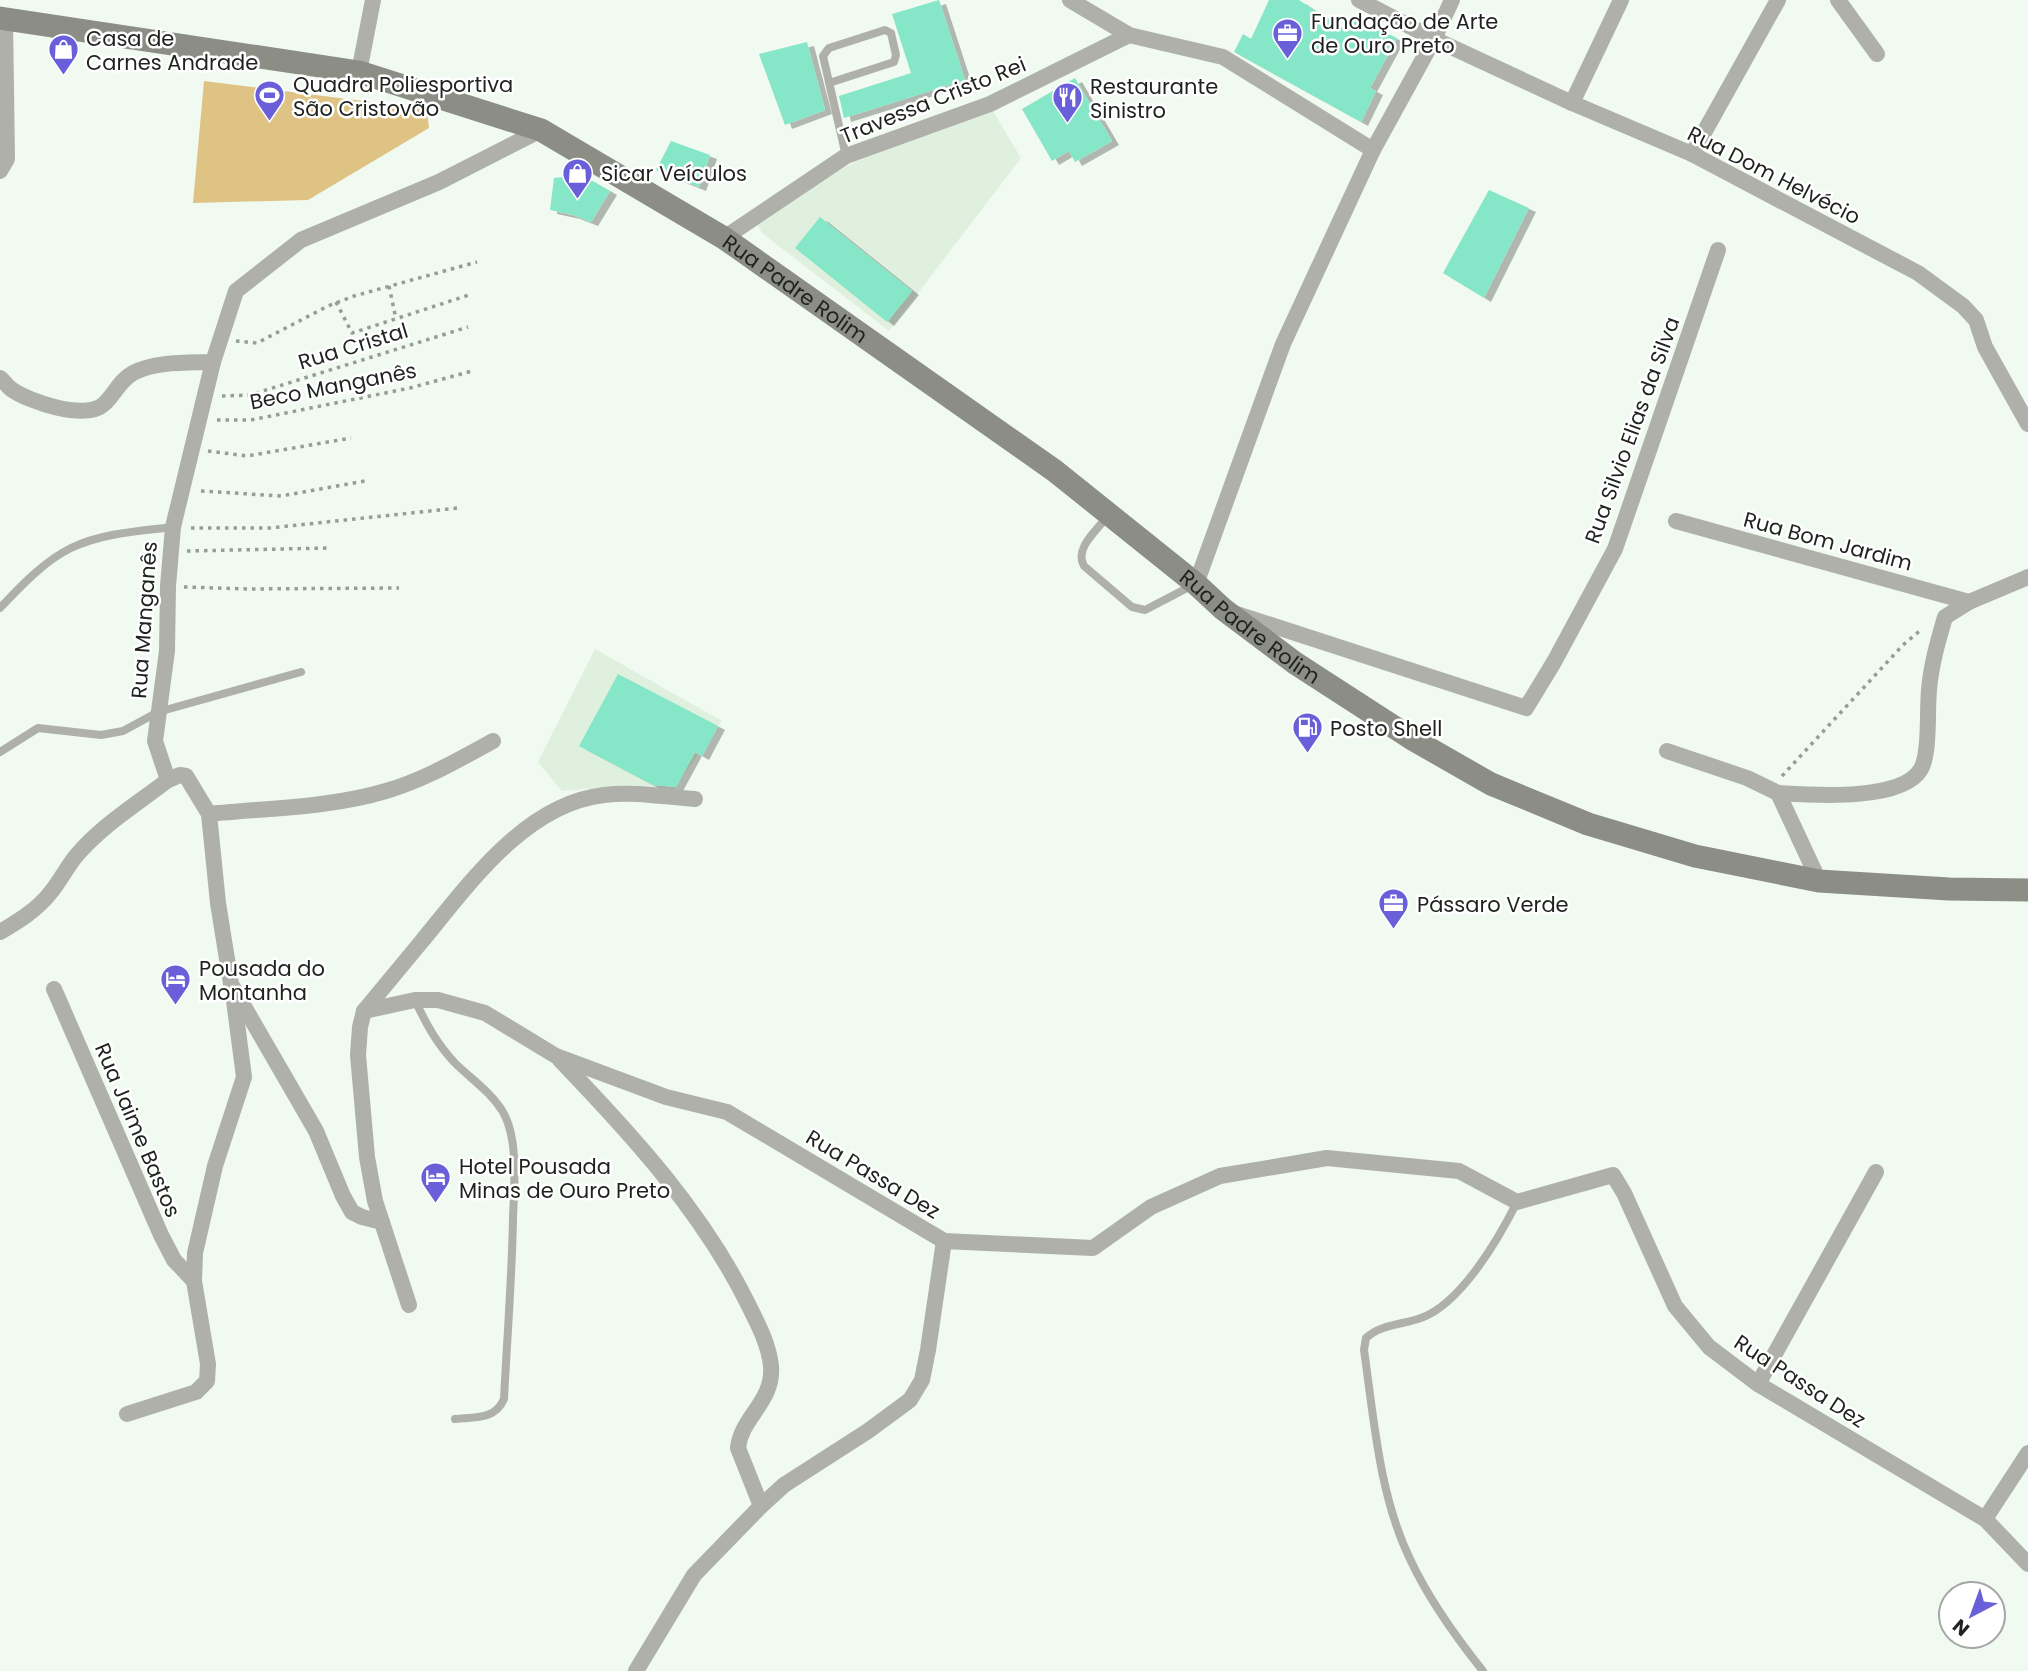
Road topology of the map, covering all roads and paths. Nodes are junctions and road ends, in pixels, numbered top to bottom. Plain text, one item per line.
1 (373, 0) edge
2 (1070, 0) edge
3 (1359, 0) edge
4 (1452, 0) edge
5 (1621, 0) edge
6 (1778, 0) edge
7 (1839, 0) edge
8 (3, 18) edge
9 (1129, 35) junction
10 (1434, 38) junction
11 (1877, 54) dead end
12 (359, 72) junction
13 (829, 83) junction
14 (1572, 103) junction
15 (541, 130) junction
16 (1373, 150) junction
17 (1692, 154) junction
18 (846, 156) junction
19 (0, 171) edge
20 (724, 238) junction
21 (1718, 250) dead end
22 (477, 262) dead end
23 (389, 286) junction
24 (469, 295) dead end
25 (336, 302) junction
26 (396, 318) junction
27 (468, 327) dead end
28 (221, 340) junction
29 (213, 362) junction
30 (472, 371) dead end
31 (0, 378) edge
32 (205, 396) junction
33 (199, 419) junction
34 (2028, 424) edge
35 (351, 438) dead end
36 (191, 449) junction
37 (365, 481) dead end
38 (180, 489) junction
39 (458, 508) dead end
40 (1108, 514) junction
41 (1676, 521) dead end
42 (173, 527) junction
43 (329, 548) dead end
44 (171, 551) junction
45 (2028, 577) edge
46 (1196, 584) junction
47 (168, 586) junction
48 (399, 588) dead end
49 (1969, 602) junction
50 (0, 608) edge
51 (1223, 609) junction
52 (1945, 617) junction
53 (301, 672) dead end
54 (158, 712) junction
55 (493, 741) dead end
56 (1667, 751) dead end
57 (0, 752) edge
58 (168, 780) junction
59 (1774, 791) junction
60 (695, 799) dead end
61 (209, 814) junction
62 (1819, 881) junction
63 (2028, 890) edge
64 (0, 932) edge
65 (231, 984) junction
66 (54, 989) dead end
67 (415, 1000) junction
68 (364, 1011) junction
69 (556, 1056) junction
70 (1876, 1172) dead end
71 (1517, 1202) junction
72 (382, 1222) junction
73 (944, 1241) junction
74 (194, 1281) junction
75 (410, 1305) dead end
76 (1758, 1384) junction
77 (127, 1414) dead end
78 (455, 1419) dead end
79 (2028, 1453) edge
80 (761, 1506) junction
81 (1985, 1519) junction
82 (2028, 1564) edge
83 (636, 1671) edge
84 (1483, 1671) edge

1 - 12 street
2 - 9 street
3 - 10 street, Rua Dom Helvécio
4 - 10 street
5 - 14 street
6 - 17 street
7 - 11 street
8 - 12 main road, Rua Padre Rolim
8 - 19 street
9 - 16 street
9 - 18 street, Travessa Cristo Rei
10 - 14 street, Rua Dom Helvécio
10 - 16 street
12 - 15 main road, Rua Padre Rolim
13 - 13 lane
13 - 18 lane
14 - 17 street, Rua Dom Helvécio
15 - 20 main road, Rua Padre Rolim
15 - 28 street, Rua Manganês
16 - 46 street
17 - 34 street, Rua Dom Helvécio
18 - 20 street, Travessa Cristo Rei
20 - 40 main road, Rua Padre Rolim
21 - 51 street, Rua Silvio Elias da Silva
22 - 23 path
23 - 25 path
23 - 26 path
24 - 26 path
25 - 26 path
25 - 28 path
27 - 32 path, Rua Cristal
28 - 29 street, Rua Manganês
29 - 31 street
29 - 32 street, Rua Manganês
30 - 33 path, Beco Manganês
32 - 33 street, Rua Manganês
33 - 36 street, Rua Manganês
35 - 36 path
36 - 38 street, Rua Manganês
37 - 38 path
38 - 42 street, Rua Manganês
39 - 42 path
40 - 46 main road, Rua Padre Rolim
40 - 46 lane
41 - 49 street, Rua Bom Jardim
42 - 44 street, Rua Manganês
42 - 50 lane
43 - 44 path
44 - 47 street, Rua Manganês
45 - 49 street
46 - 51 main road, Rua Padre Rolim
47 - 48 path
47 - 54 street, Rua Manganês
49 - 52 street
51 - 62 main road, Rua Padre Rolim
52 - 59 path
52 - 59 street
53 - 54 lane
54 - 57 lane
54 - 58 street, Rua Manganês
55 - 61 street
56 - 59 street
58 - 61 street
58 - 64 street
59 - 62 street
60 - 68 street
61 - 65 street
62 - 63 main road, Rua Padre Rolim
65 - 72 street
65 - 74 street, Rua Jaime Bastos
66 - 74 street, Rua Jaime Bastos
67 - 68 street, Rua Passa Dez
67 - 69 street, Rua Passa Dez
67 - 78 lane
68 - 72 street
69 - 73 street, Rua Passa Dez
69 - 80 street
70 - 76 street
71 - 73 street, Rua Passa Dez
71 - 76 street, Rua Passa Dez
71 - 84 lane
72 - 75 street
73 - 80 street
74 - 77 street, Rua Jaime Bastos
76 - 81 street, Rua Passa Dez
79 - 81 street
80 - 83 street
81 - 82 street, Rua Passa Dez

